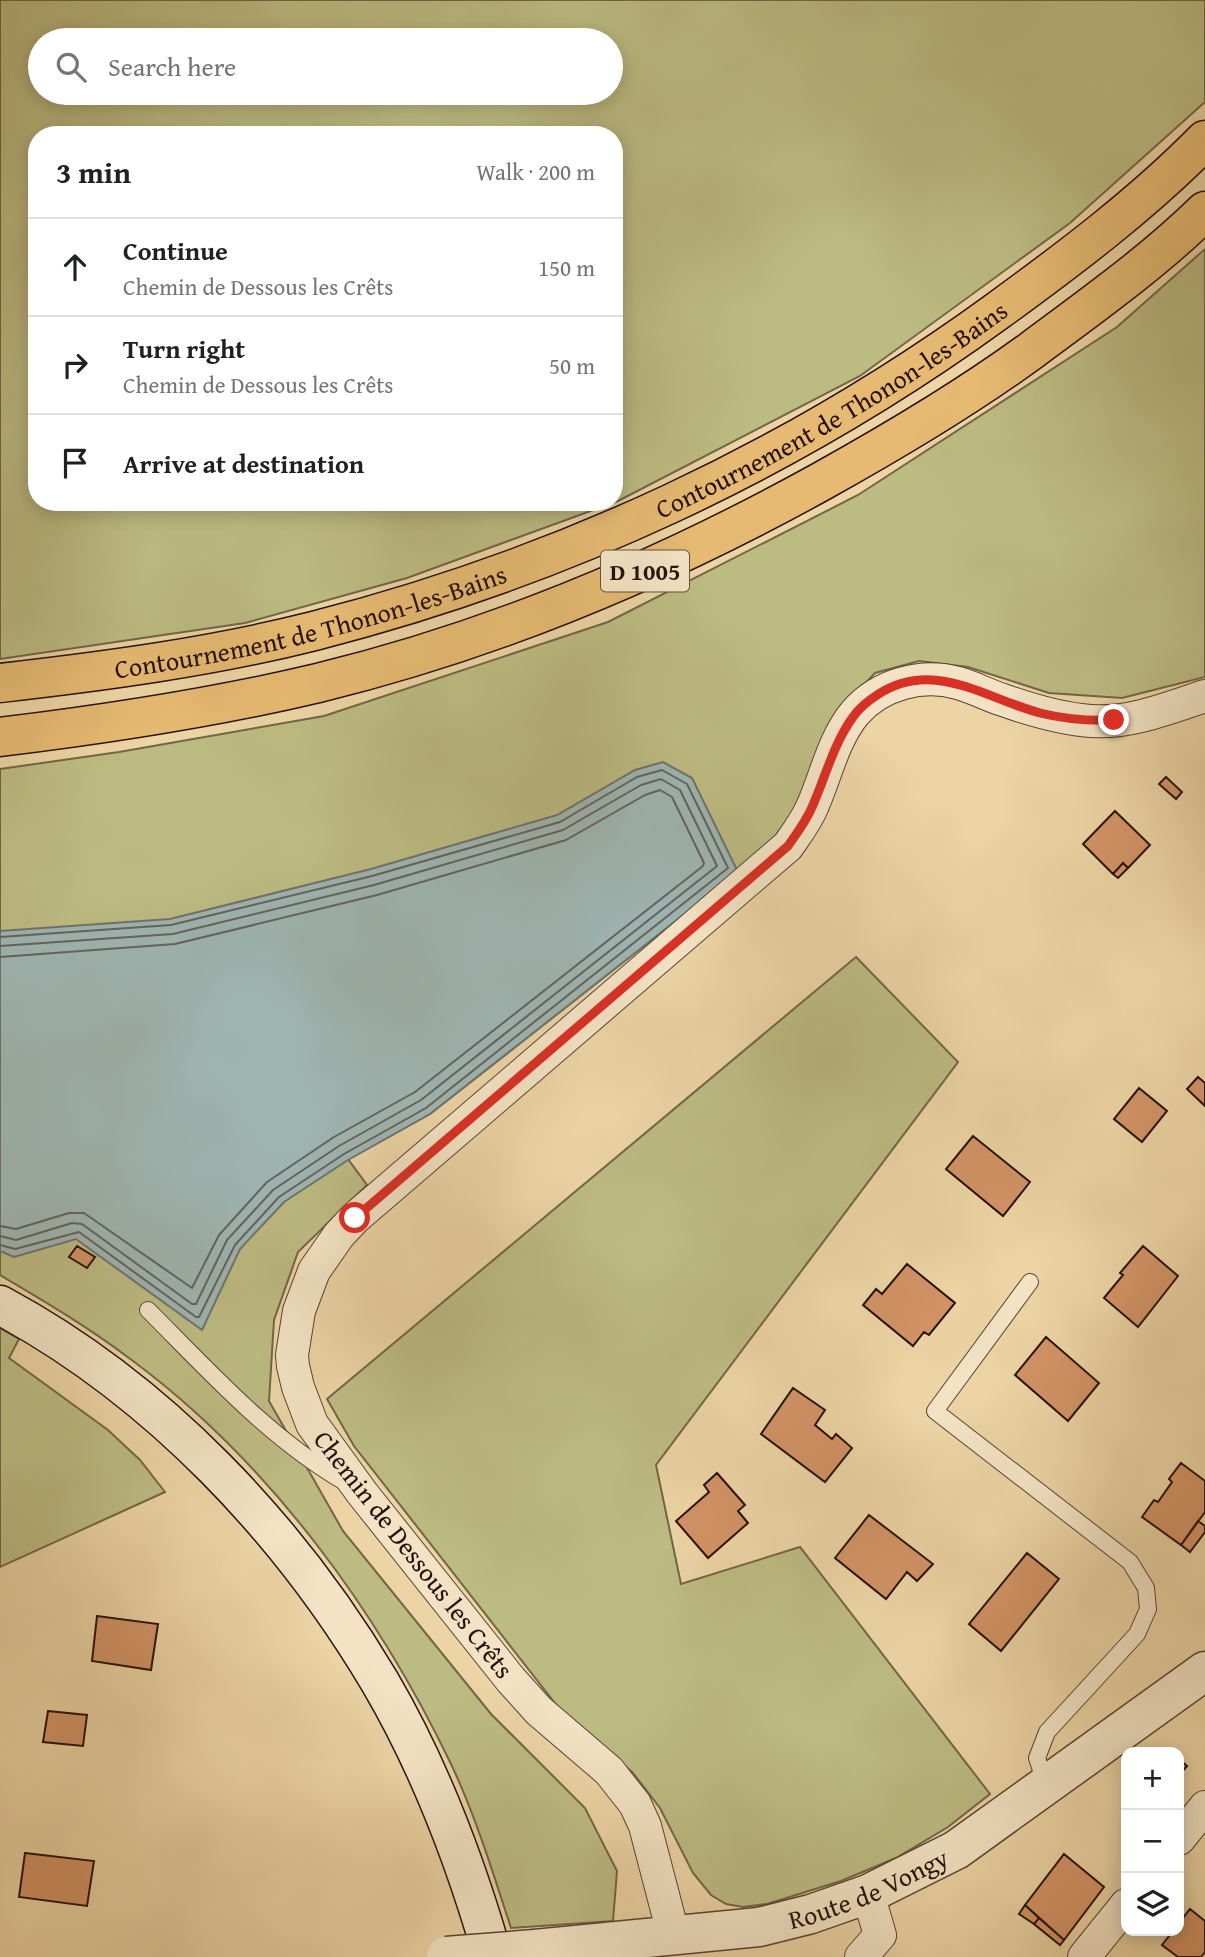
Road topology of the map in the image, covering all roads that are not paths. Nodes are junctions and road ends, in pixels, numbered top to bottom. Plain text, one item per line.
1 (1205, 140) edge
2 (1205, 211) edge
3 (0, 683) edge
4 (1205, 696) edge
5 (0, 737) edge
6 (1030, 1282) dead end
7 (0, 1305) edge
8 (148, 1310) dead end
9 (362, 1493) junction
10 (1205, 1671) edge
11 (1046, 1785) junction
12 (1205, 1807) edge
13 (1184, 1833) edge
14 (868, 1894) junction
15 (1121, 1911) edge
16 (674, 1937) junction
17 (439, 1956) edge
18 (493, 1957) edge
19 (861, 1957) edge
20 (1084, 1957) edge

1 - 3 highway, Contournement de Thonon-les-Bains / D 1005
2 - 5 highway, Contournement de Thonon-les-Bains / D 1005
4 - 9 street, Chemin de Dessous les Crêts
6 - 11 lane
7 - 18 street
8 - 9 lane
9 - 16 street, Chemin de Dessous les Crêts
10 - 11 street, Route de Vongy
11 - 14 street, Route de Vongy
12 - 13 street
14 - 16 street, Route de Vongy
14 - 19 street
15 - 20 street
16 - 17 street, Route de Vongy, bridge

